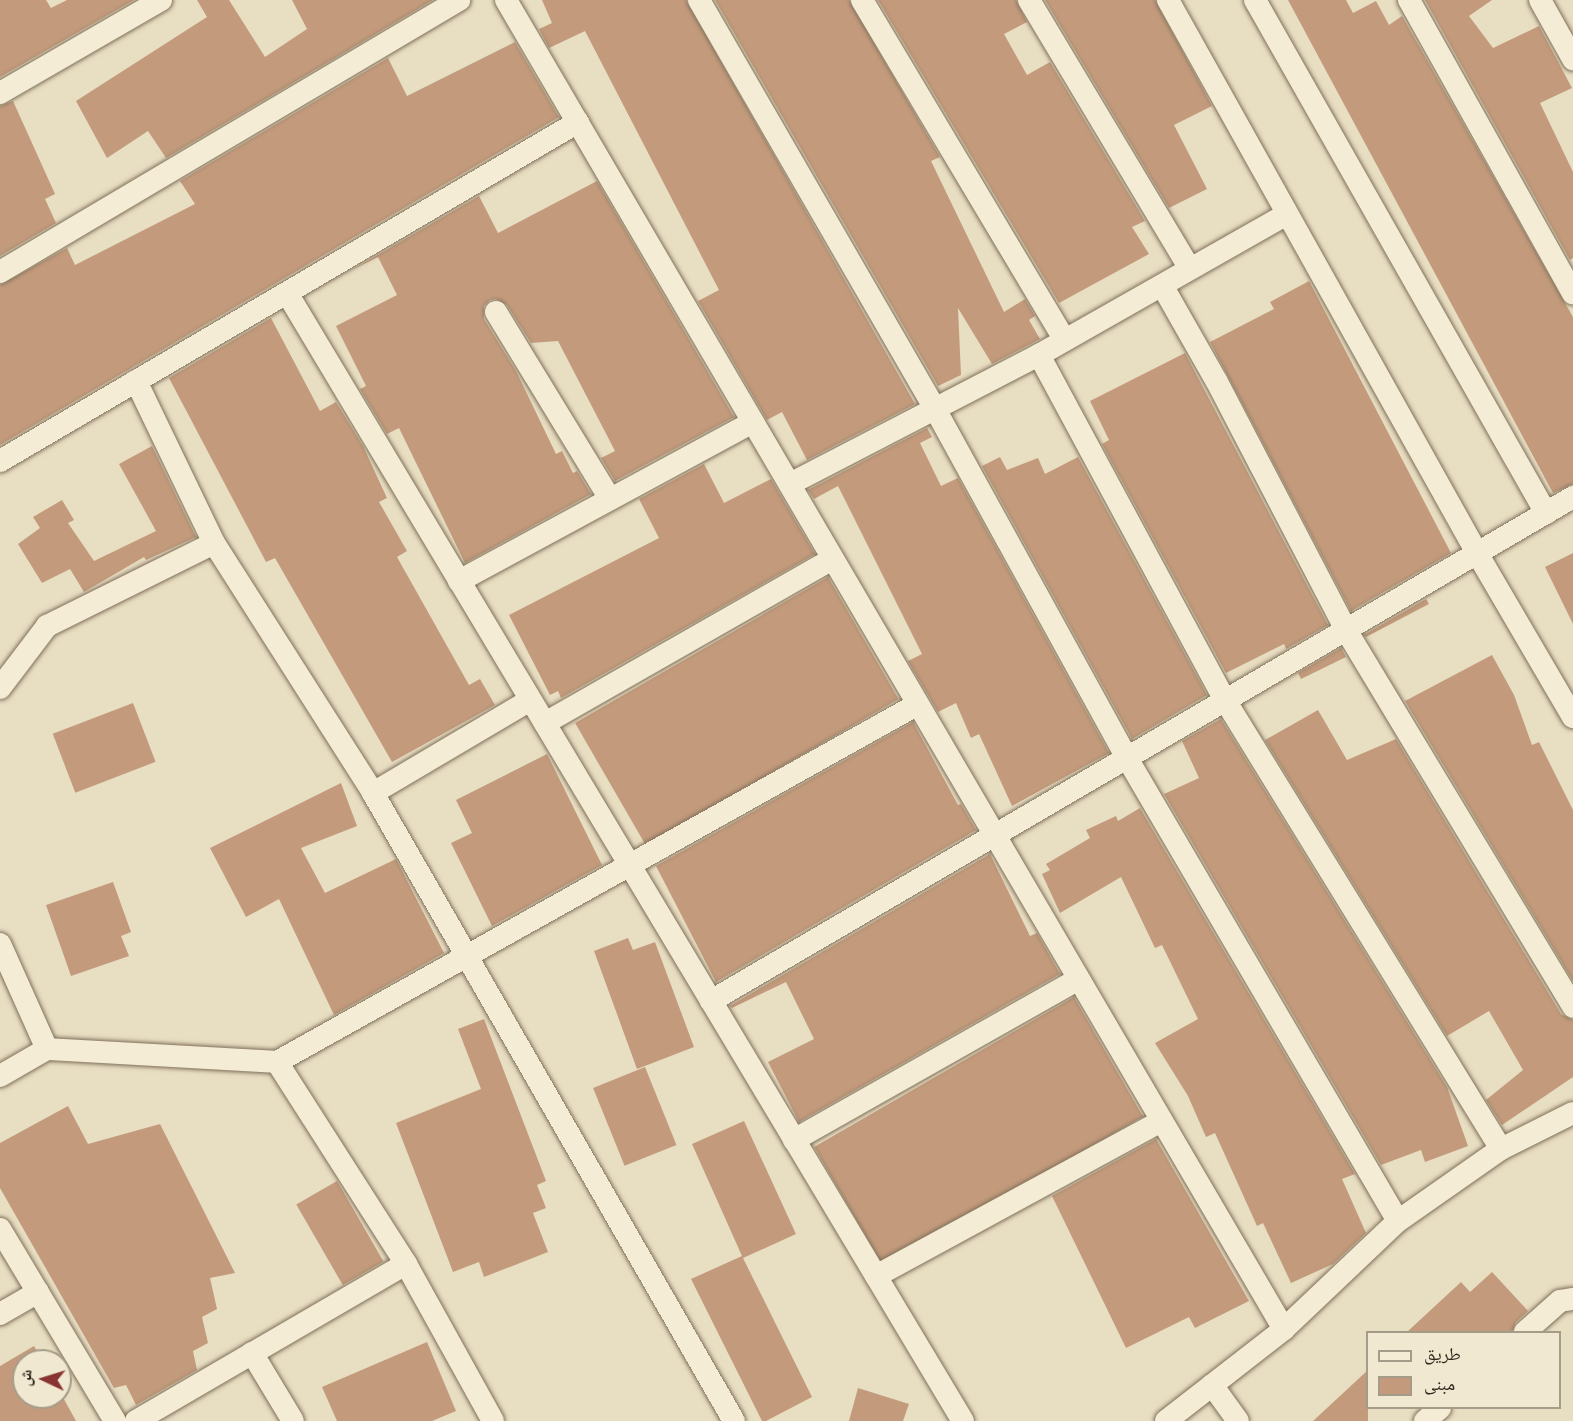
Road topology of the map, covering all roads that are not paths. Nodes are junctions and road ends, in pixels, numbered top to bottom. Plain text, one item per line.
1 (161, 0) edge
2 (459, 0) edge
3 (506, 0) edge
4 (699, 0) edge
5 (862, 0) edge
6 (1029, 0) edge
7 (1168, 0) edge
8 (1255, 0) edge
9 (1409, 0) edge
10 (1540, 0) edge
11 (1573, 59) edge
12 (0, 93) edge
13 (578, 123) junction
14 (1287, 214) junction
15 (1190, 269) junction
16 (0, 272) edge
17 (1163, 287) junction
18 (287, 293) junction
19 (1573, 293) edge
20 (496, 312) dead end
21 (1065, 340) junction
22 (1039, 355) junction
23 (136, 381) junction
24 (934, 407) junction
25 (753, 422) junction
26 (0, 461) edge
27 (790, 484) junction
28 (1573, 497) edge
29 (610, 499) junction
30 (1546, 513) junction
31 (214, 543) junction
32 (1477, 553) junction
33 (833, 559) junction
34 (459, 581) junction
35 (1346, 630) junction
36 (0, 688) edge
37 (530, 700) junction
38 (1225, 700) junction
39 (918, 704) junction
40 (1573, 717) edge
41 (545, 723) junction
42 (1127, 758) junction
43 (373, 793) junction
44 (995, 835) junction
45 (628, 863) junction
46 (0, 944) edge
47 (466, 955) junction
48 (1079, 979) junction
49 (711, 1001) junction
50 (1573, 1007) edge
51 (47, 1049) junction
52 (277, 1062) junction
53 (0, 1076) edge
54 (1573, 1113) edge
55 (1162, 1121) junction
56 (794, 1140) junction
57 (1502, 1149) junction
58 (1398, 1221) junction
59 (0, 1229) edge
60 (406, 1264) junction
61 (876, 1276) junction
62 (38, 1292) junction
63 (1573, 1299) edge
64 (0, 1314) edge
65 (1284, 1329) junction
66 (1526, 1331) edge
67 (252, 1353) junction
68 (1212, 1385) junction
69 (1438, 1409) edge
70 (116, 1421) edge
71 (136, 1421) edge
72 (293, 1421) edge
73 (494, 1421) edge
74 (734, 1421) edge
75 (963, 1421) edge
76 (1166, 1421) edge
77 (1238, 1421) edge
78 (1425, 1421) edge

1 - 12 street
2 - 16 street
3 - 13 street
4 - 24 street
5 - 21 street
6 - 15 street
7 - 14 street
8 - 30 street
9 - 19 street
10 - 11 street
13 - 18 street
13 - 25 street
14 - 15 street
14 - 32 street
15 - 17 street
17 - 21 street
17 - 35 street
18 - 23 street
18 - 34 street
20 - 29 street
21 - 22 street
22 - 24 street
22 - 38 street
23 - 26 street
23 - 31 street
24 - 27 street
24 - 42 street
25 - 27 street
25 - 29 street
27 - 33 street
28 - 30 street
29 - 34 street
30 - 32 street
31 - 36 street
31 - 43 street
32 - 35 street
32 - 40 street
33 - 39 street
33 - 41 street
34 - 37 street
35 - 38 street
35 - 50 street
37 - 41 street
37 - 43 street
38 - 42 street
38 - 57 street
39 - 44 street
39 - 45 street
41 - 45 street
42 - 44 street
42 - 58 street
43 - 47 street
44 - 48 street
44 - 49 street
45 - 47 street
45 - 49 street
46 - 51 street
47 - 52 street
47 - 74 street
48 - 55 street
48 - 56 street
49 - 56 street
51 - 52 street
51 - 53 street
52 - 60 street
54 - 57 street
55 - 61 street
55 - 65 street
56 - 61 street
57 - 58 street
58 - 65 street
59 - 62 street
60 - 67 street
60 - 73 street
61 - 75 street
62 - 64 street
62 - 70 street
63 - 66 street
65 - 68 street
67 - 71 street
67 - 72 street
68 - 76 street
68 - 77 street
69 - 78 street

